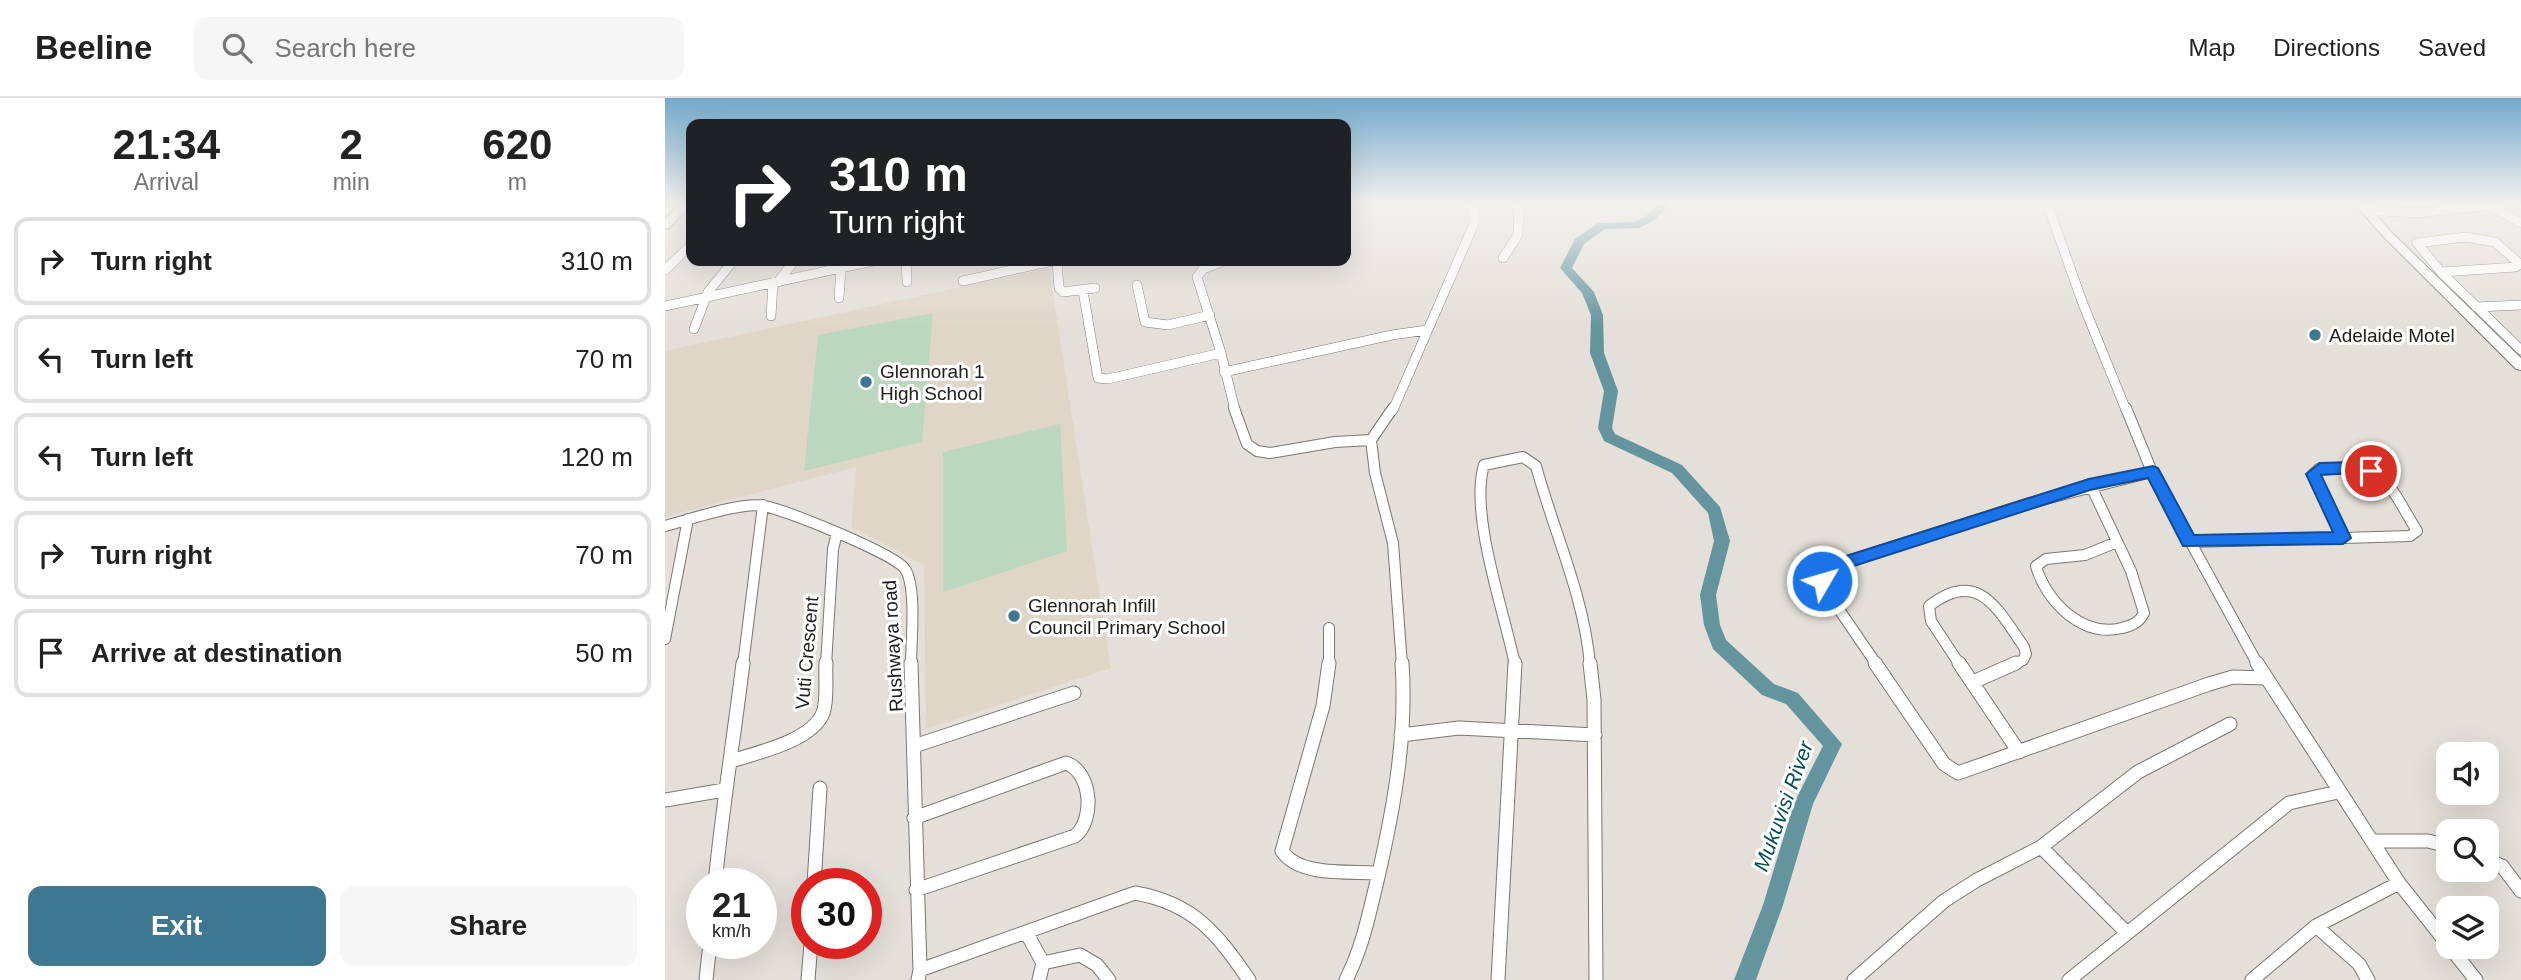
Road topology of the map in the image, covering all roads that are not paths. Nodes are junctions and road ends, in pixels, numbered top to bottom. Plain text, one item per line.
1 (1465, 244) edge
2 (1512, 244) edge
3 (2062, 244) edge
4 (2397, 244) edge
5 (2418, 244) edge
6 (2498, 244) edge
7 (686, 250) edge
8 (1503, 258) dead end
9 (728, 266) edge
10 (790, 266) edge
11 (846, 266) edge
12 (907, 266) edge
13 (1031, 266) edge
14 (1055, 266) edge
15 (1211, 266) edge
16 (841, 268) junction
17 (665, 270) edge
18 (2441, 272) junction
19 (963, 281) dead end
20 (776, 282) junction
21 (907, 282) dead end
22 (1137, 285) dead end
23 (1095, 288) dead end
24 (1083, 291) junction
25 (702, 298) junction
26 (839, 298) dead end
27 (2521, 305) edge
28 (665, 306) edge
29 (2476, 307) junction
30 (1210, 315) junction
31 (771, 316) dead end
32 (694, 329) dead end
33 (1427, 330) junction
34 (2521, 350) edge
35 (1221, 354) junction
36 (2521, 366) edge
37 (1224, 372) junction
38 (1371, 440) junction
39 (2153, 472) junction
40 (2089, 484) junction
41 (763, 505) junction
42 (688, 519) junction
43 (665, 526) edge
44 (837, 533) junction
45 (2343, 538) junction
46 (2117, 542) junction
47 (2189, 542) junction
48 (1329, 628) dead end
49 (665, 639) edge
50 (2265, 678) junction
51 (1973, 682) junction
52 (1074, 693) dead end
53 (2230, 724) dead end
54 (1512, 732) junction
55 (1401, 735) junction
56 (1595, 735) junction
57 (914, 746) junction
58 (2019, 752) junction
59 (731, 761) junction
60 (820, 788) dead end
61 (724, 790) junction
62 (2337, 792) junction
63 (665, 800) edge
64 (913, 818) junction
65 (2372, 841) junction
66 (2436, 843) edge
67 (2041, 847) junction
68 (2499, 865) edge
69 (717, 868) edge
70 (815, 868) edge
71 (1377, 873) junction
72 (2399, 883) junction
73 (916, 890) junction
74 (2521, 891) edge
75 (2316, 926) junction
76 (1026, 932) junction
77 (2127, 933) junction
78 (708, 959) edge
79 (810, 959) edge
80 (1043, 963) junction
81 (919, 975) edge
82 (706, 980) edge
83 (808, 980) edge
84 (1039, 980) edge
85 (1109, 980) edge
86 (1249, 980) edge
87 (1346, 980) edge
88 (1498, 980) edge
89 (1596, 980) edge
90 (1854, 980) edge
91 (2069, 980) edge
92 (2252, 980) edge
93 (2368, 980) edge
94 (2476, 980) edge

1 - 33 street
2 - 8 street
3 - 39 street
4 - 36 street
5 - 18 street
6 - 18 street
7 - 17 street
9 - 25 street
10 - 20 street
11 - 16 street
12 - 21 street
13 - 19 street
14 - 24 street
15 - 30 street
16 - 20 street
16 - 26 street
18 - 29 street
20 - 25 street
20 - 31 street
22 - 30 street
23 - 24 street
24 - 35 street
25 - 28 street
25 - 32 street
27 - 29 street
29 - 34 street
30 - 35 street
33 - 37 street
33 - 38 street
35 - 37 street
37 - 38 street
38 - 55 street
39 - 40 street
39 - 47 street
40 - 46 street
40 - 58 street
41 - 42 street
41 - 44 street, Rushwaya road
41 - 59 street
42 - 43 street
42 - 49 street
44 - 57 street, Rushwaya road
44 - 59 street, Vuti Crescent
45 - 45 street
45 - 47 street
46 - 46 street
47 - 50 street
48 - 71 street
50 - 58 street
50 - 62 street
51 - 51 street
51 - 58 street
52 - 57 street
53 - 67 street
54 - 55 street
54 - 56 street
54 - 56 street
54 - 88 street
55 - 71 street
56 - 89 street
57 - 64 street, Rushwaya road
59 - 61 street
60 - 70 street
61 - 63 street
61 - 69 street
62 - 65 street
62 - 77 street
64 - 73 street, Rushwaya road
64 - 73 street
65 - 66 street
65 - 72 street
67 - 77 street
67 - 90 street
68 - 74 street
71 - 87 street
72 - 75 street
72 - 94 street
73 - 81 street, Rushwaya road
75 - 92 street
75 - 93 street
76 - 80 street
76 - 81 street
76 - 86 street
77 - 91 street
78 - 82 street
79 - 83 street
80 - 84 street
80 - 85 street

